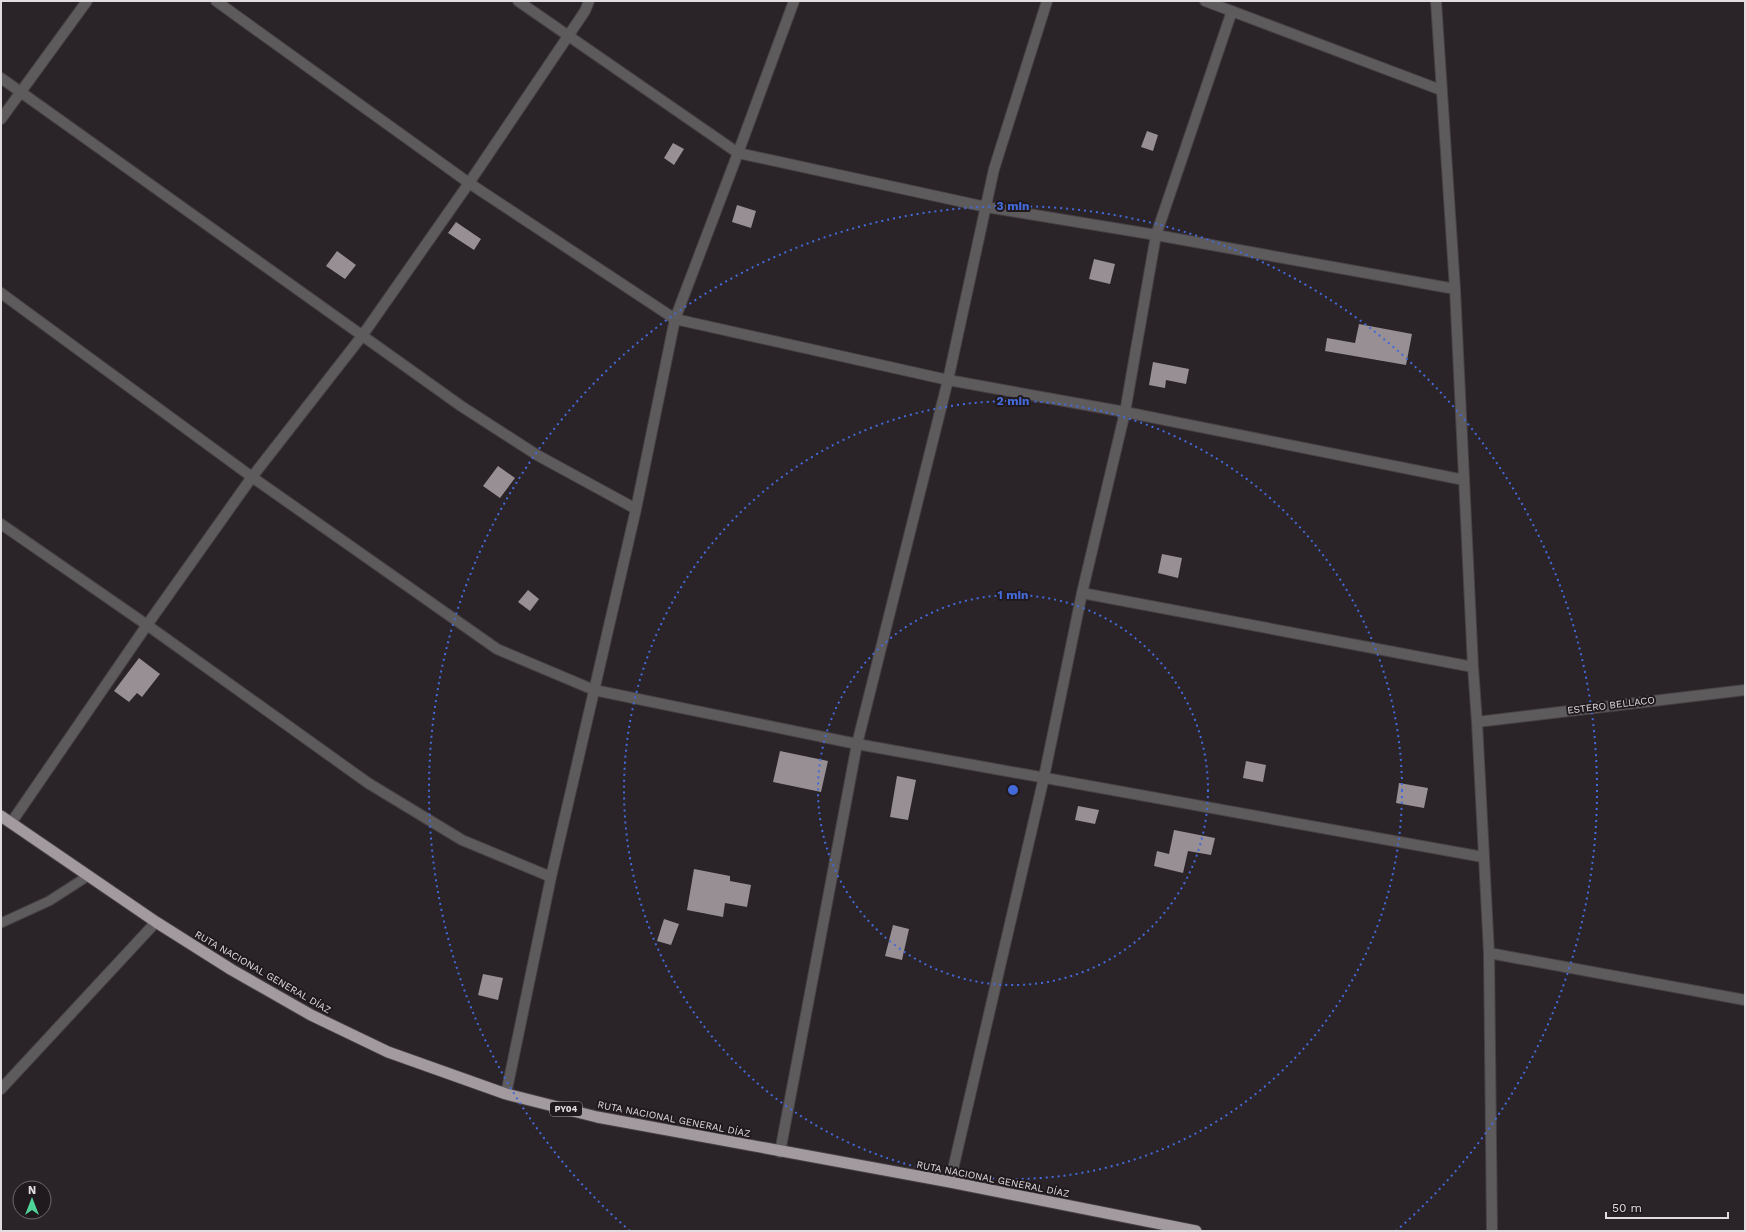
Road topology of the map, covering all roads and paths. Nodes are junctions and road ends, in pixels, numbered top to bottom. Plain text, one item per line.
1 (87, 1) edge
2 (216, 1) edge
3 (518, 1) edge
4 (589, 1) edge
5 (794, 1) edge
6 (1047, 1) edge
7 (1205, 1) edge
8 (1436, 1) edge
9 (1232, 11) junction
10 (567, 35) junction
11 (1, 78) edge
12 (1441, 90) junction
13 (21, 92) junction
14 (1, 119) edge
15 (738, 153) junction
16 (469, 183) junction
17 (986, 207) junction
18 (1156, 235) junction
19 (1455, 289) junction
20 (1, 293) edge
21 (675, 319) junction
22 (362, 336) junction
23 (948, 380) junction
24 (1125, 412) junction
25 (252, 477) junction
26 (1464, 480) junction
27 (636, 509) junction
28 (1, 524) edge
29 (1082, 593) junction
30 (147, 625) junction
31 (1473, 667) junction
32 (594, 690) junction
33 (1745, 690) edge
34 (1478, 722) junction
35 (857, 744) junction
36 (1044, 778) junction
37 (1, 816) edge
38 (11, 823) junction
39 (1484, 857) junction
40 (88, 876) junction
41 (551, 877) junction
42 (156, 922) junction
43 (1, 923) edge
44 (1489, 953) junction
45 (1745, 1000) edge
46 (1, 1089) edge
47 (506, 1094) junction
48 (780, 1152) junction
49 (950, 1182) junction
50 (1172, 1229) edge
51 (1196, 1231) edge
52 (1492, 1231) edge

1 - 13 street
2 - 16 street
3 - 10 street
4 - 10 street
5 - 15 street
6 - 17 street
7 - 9 street
8 - 12 street
9 - 12 street
9 - 18 street
10 - 15 street
10 - 16 street
11 - 13 street
12 - 19 street
13 - 14 street
13 - 22 street
15 - 17 street
15 - 21 street
16 - 21 street
16 - 22 street
17 - 18 street
17 - 23 street
18 - 19 street
18 - 24 street
19 - 26 street
20 - 25 street
21 - 23 street
21 - 27 street
22 - 25 street
22 - 27 street
23 - 24 street
23 - 35 street
24 - 26 street
24 - 29 street
25 - 30 street
25 - 32 street
26 - 31 street
27 - 32 street
28 - 30 street
29 - 31 street
29 - 36 street
30 - 38 street
30 - 41 street
31 - 34 street
32 - 35 street
32 - 41 street
33 - 34 street, ESTERO BELLACO
34 - 39 street
35 - 36 street
35 - 48 street
36 - 39 street
36 - 49 street
37 - 38 highway, RUTA NACIONAL GENERAL DÍAZ / PY04
38 - 40 highway, RUTA NACIONAL GENERAL DÍAZ / PY04
39 - 44 street
40 - 42 highway, RUTA NACIONAL GENERAL DÍAZ / PY04
40 - 43 lane
41 - 47 street
42 - 46 street
42 - 47 highway, RUTA NACIONAL GENERAL DÍAZ / PY04
44 - 45 street
44 - 52 street
47 - 48 highway, RUTA NACIONAL GENERAL DÍAZ / PY04
48 - 49 highway, RUTA NACIONAL GENERAL DÍAZ / PY04
49 - 50 highway, RUTA NACIONAL GENERAL DÍAZ / PY04
50 - 51 highway, RUTA NACIONAL GENERAL DÍAZ / PY04

